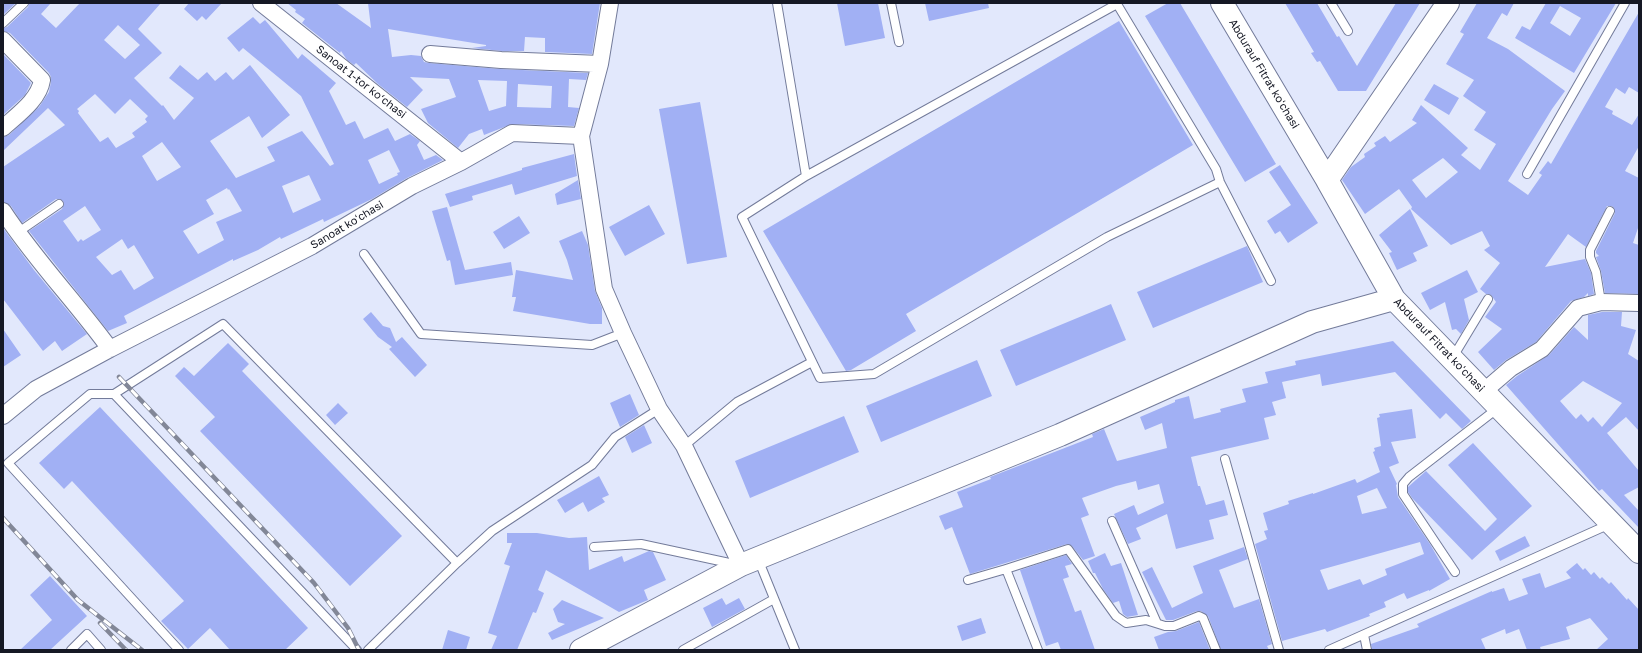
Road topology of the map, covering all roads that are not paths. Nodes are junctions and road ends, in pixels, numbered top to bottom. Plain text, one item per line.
1 (24, 3) edge
2 (261, 3) edge
3 (610, 3) edge
4 (777, 3) edge
5 (892, 3) edge
6 (1222, 3) edge
7 (1331, 3) edge
8 (1448, 3) edge
9 (1625, 3) edge
10 (3, 23) edge
11 (1348, 30) dead end
12 (3, 40) edge
13 (899, 42) dead end
14 (430, 54) dead end
15 (600, 64) junction
16 (3, 128) edge
17 (581, 136) junction
18 (461, 162) junction
19 (1527, 174) dead end
20 (806, 176) junction
21 (1327, 180) junction
22 (1220, 182) junction
23 (59, 204) dead end
24 (3, 211) edge
25 (1610, 212) dead end
26 (17, 233) junction
27 (364, 254) dead end
28 (1271, 281) dead end
29 (1394, 299) junction
30 (1488, 299) dead end
31 (1601, 302) junction
32 (1639, 303) edge
33 (622, 333) junction
34 (110, 349) junction
35 (1452, 358) junction
36 (812, 362) junction
37 (1483, 392) junction
38 (114, 394) junction
39 (1499, 407) junction
40 (659, 409) junction
41 (3, 416) edge
42 (684, 446) junction
43 (1225, 459) dead end
44 (6, 463) edge
45 (1112, 521) dead end
46 (1611, 523) junction
47 (594, 547) dead end
48 (1639, 552) edge
49 (749, 562) junction
50 (457, 563) junction
51 (1006, 569) junction
52 (1455, 572) dead end
53 (968, 580) dead end
54 (774, 599) junction
55 (1157, 623) junction
56 (1364, 635) junction
57 (71, 650) edge
58 (101, 650) edge
59 (179, 650) edge
60 (357, 650) edge
61 (368, 650) edge
62 (581, 650) edge
63 (683, 650) edge
64 (795, 650) edge
65 (1038, 650) edge
66 (1216, 650) edge
67 (1279, 650) edge
68 (1329, 650) edge
69 (1367, 650) edge

1 - 10 lane
2 - 18 street, Sanoat 1-tor ko‘chasi
3 - 15 street
4 - 20 lane
5 - 13 lane
6 - 21 street, Abdurauf Fitrat koʻchasi
7 - 11 lane
8 - 21 street
9 - 19 lane
12 - 16 street
14 - 15 street
15 - 17 street
17 - 18 street, Sanoat koʻchasi
17 - 33 street
18 - 34 street, Sanoat koʻchasi
20 - 22 lane
20 - 36 lane
21 - 29 street, Abdurauf Fitrat koʻchasi
22 - 28 lane
22 - 36 lane
23 - 26 lane
24 - 26 street
25 - 31 lane
26 - 34 street
27 - 33 lane
29 - 35 street, Abdurauf Fitrat koʻchasi
29 - 49 street
30 - 35 lane
31 - 32 street
31 - 37 street
33 - 40 street
34 - 41 street, Sanoat koʻchasi
35 - 37 street, Abdurauf Fitrat koʻchasi
36 - 42 lane
37 - 39 street, Abdurauf Fitrat koʻchasi
38 - 44 lane
38 - 50 lane
38 - 60 lane
39 - 46 street, Abdurauf Fitrat koʻchasi
39 - 52 lane
40 - 42 street
40 - 50 lane
42 - 49 street
43 - 67 lane
44 - 59 lane
45 - 55 lane
46 - 48 street, Abdurauf Fitrat koʻchasi
46 - 56 lane
47 - 49 lane
49 - 54 lane
49 - 62 street
50 - 61 lane
51 - 53 lane
51 - 55 lane
51 - 65 lane
54 - 63 lane
54 - 64 lane
55 - 66 lane
56 - 68 lane
56 - 69 lane
57 - 58 lane

